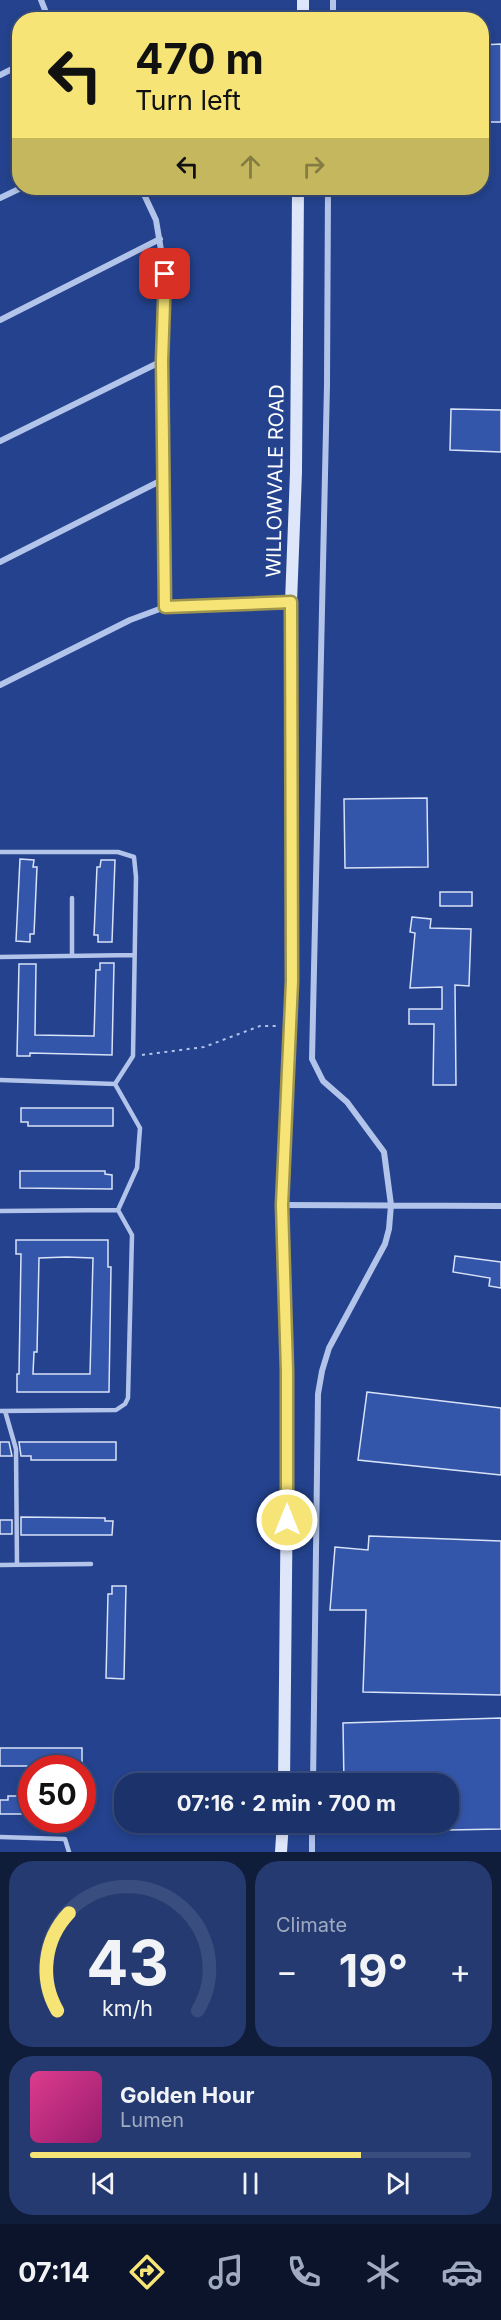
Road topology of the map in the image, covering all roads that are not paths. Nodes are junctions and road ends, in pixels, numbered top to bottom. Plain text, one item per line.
1 (144, 195) edge
2 (298, 195) edge
3 (328, 195) edge
4 (160, 239) junction
5 (0, 320) edge
6 (162, 361) junction
7 (0, 441) edge
8 (162, 480) junction
9 (0, 562) edge
10 (291, 602) junction
11 (165, 607) junction
12 (1, 682) edge
13 (0, 852) edge
14 (72, 898) dead end
15 (134, 955) junction
16 (72, 956) junction
17 (0, 957) edge
18 (0, 1080) edge
19 (115, 1084) junction
20 (282, 1205) junction
21 (391, 1205) junction
22 (501, 1206) edge
23 (118, 1210) junction
24 (0, 1211) edge
25 (2, 1411) edge
26 (17, 1564) junction
27 (91, 1564) dead end
28 (0, 1565) edge
29 (284, 1773) edge
30 (313, 1773) edge
31 (283, 1833) edge
32 (312, 1833) edge
33 (0, 1836) edge
34 (69, 1852) edge
35 (282, 1852) edge
36 (312, 1852) edge

1 - 4 street
2 - 10 main road, WILLOWVALE ROAD
3 - 21 street
4 - 5 street
4 - 6 street
6 - 7 street
6 - 8 street
8 - 9 street
8 - 11 street
10 - 11 street
10 - 20 main road, WILLOWVALE ROAD
11 - 12 street
13 - 15 lane
14 - 16 lane
15 - 16 lane
15 - 19 lane
16 - 17 lane
18 - 19 lane
19 - 23 lane
20 - 21 street
20 - 29 main road, WILLOWVALE ROAD
21 - 22 street
21 - 30 street
23 - 24 lane
23 - 25 lane
25 - 26 lane
26 - 27 lane
26 - 28 lane
31 - 35 main road
32 - 36 street
33 - 34 lane

